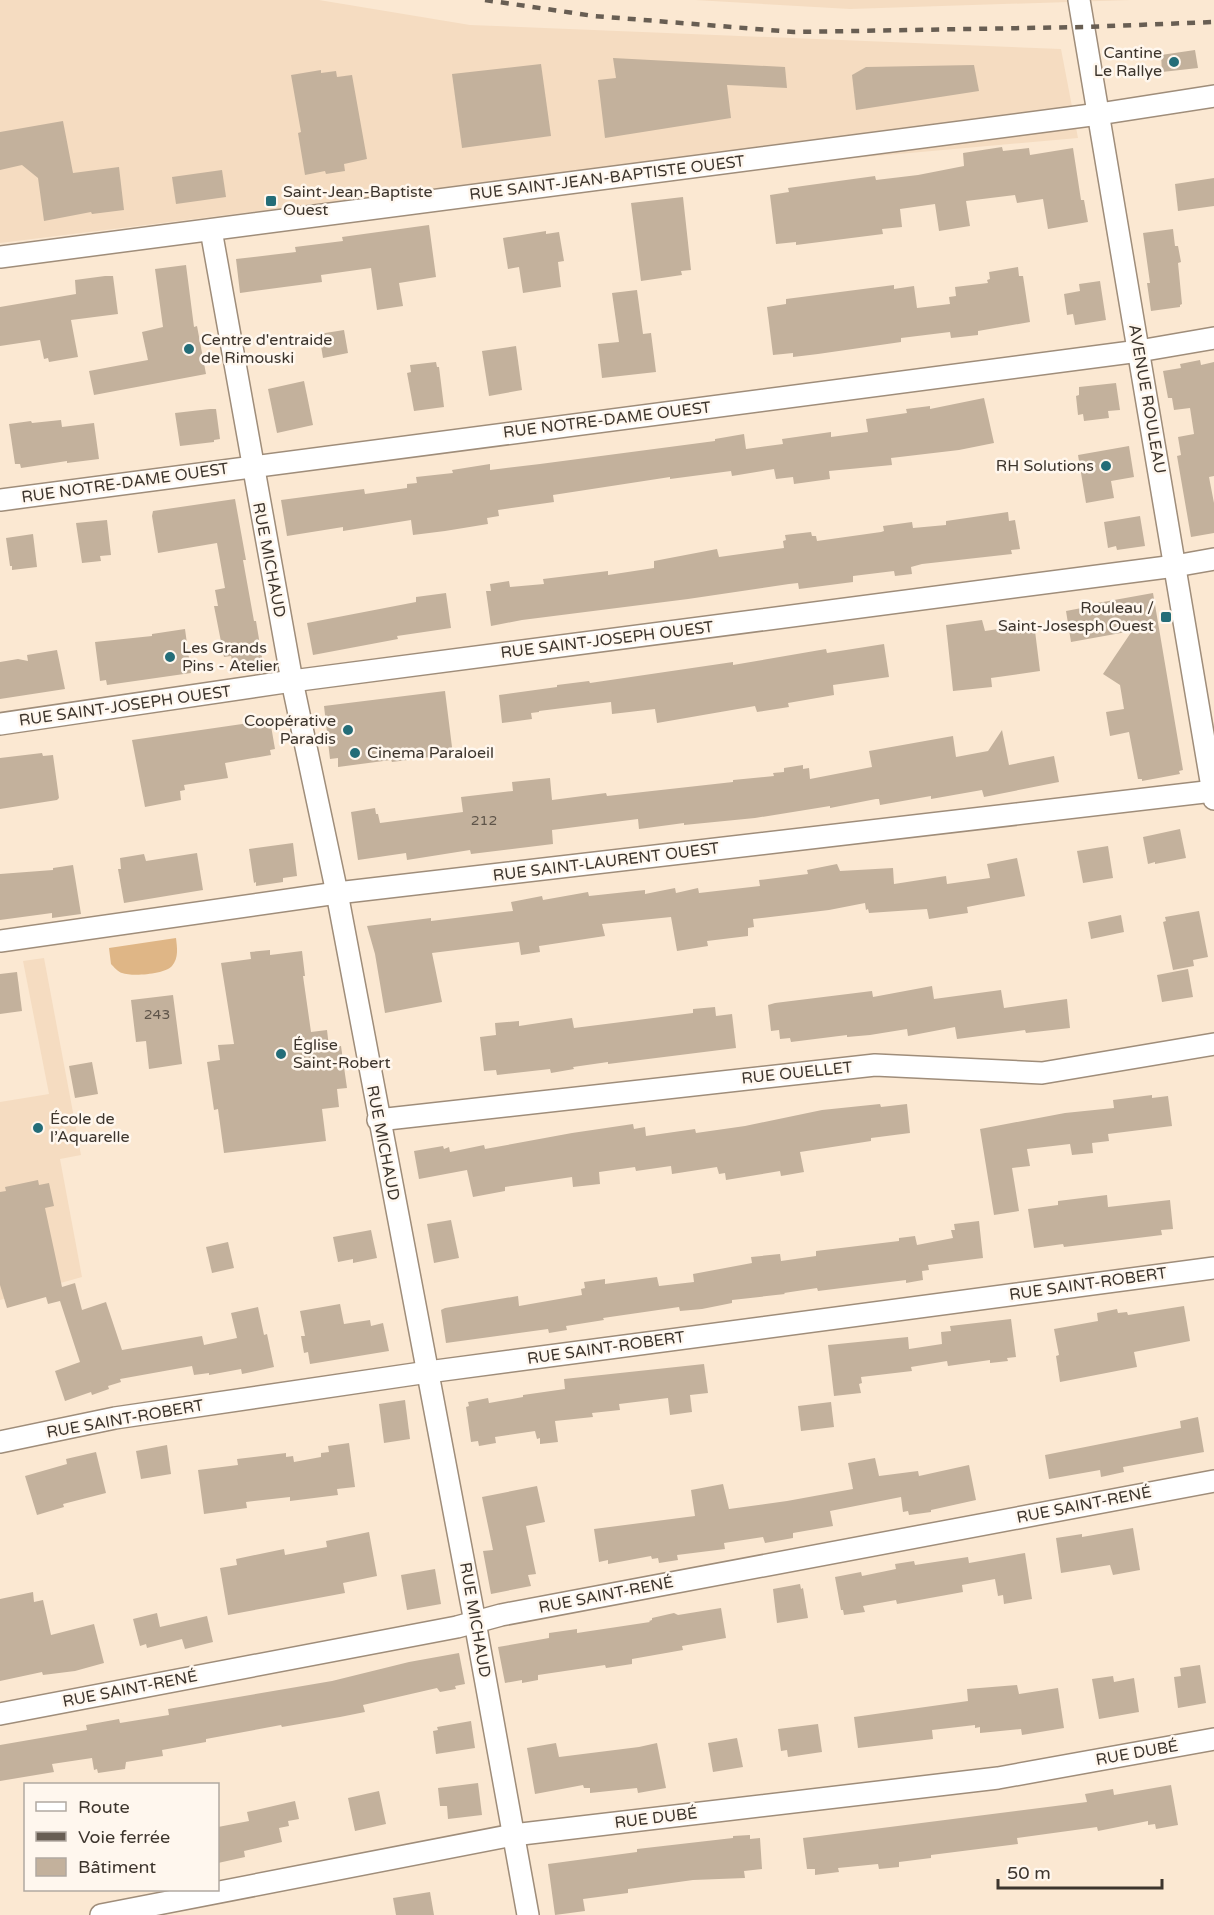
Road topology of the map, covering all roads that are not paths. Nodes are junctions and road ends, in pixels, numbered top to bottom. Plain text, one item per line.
1 (1079, 0) edge
2 (1214, 96) edge
3 (1099, 114) junction
4 (211, 230) junction
5 (0, 257) edge
6 (1214, 338) edge
7 (1139, 351) junction
8 (252, 466) junction
9 (0, 500) edge
10 (1214, 559) edge
11 (1175, 566) junction
12 (292, 681) junction
13 (0, 724) edge
14 (1214, 794) edge
15 (337, 893) junction
16 (0, 941) edge
17 (1214, 1044) edge
18 (378, 1120) junction
19 (1214, 1268) edge
20 (428, 1372) junction
21 (0, 1442) edge
22 (1214, 1481) edge
23 (476, 1622) junction
24 (0, 1714) edge
25 (1214, 1739) edge
26 (513, 1835) junction
27 (101, 1915) edge
28 (528, 1915) edge

1 - 3 street, AVENUE ROULEAU
2 - 3 street, RUE SAINT-JEAN-BAPTISTE OUEST
3 - 4 street, RUE SAINT-JEAN-BAPTISTE OUEST
3 - 7 street, AVENUE ROULEAU
4 - 5 street, RUE SAINT-JEAN-BAPTISTE OUEST
4 - 8 street, RUE MICHAUD
6 - 7 street, RUE NOTRE-DAME OUEST
7 - 8 street, RUE NOTRE-DAME OUEST
7 - 11 street, AVENUE ROULEAU
8 - 9 street, RUE NOTRE-DAME OUEST
8 - 12 street, RUE MICHAUD
10 - 11 street, RUE SAINT-JOSEPH OUEST
11 - 12 street, RUE SAINT-JOSEPH OUEST
11 - 14 street, AVENUE ROULEAU
12 - 13 street, RUE SAINT-JOSEPH OUEST
12 - 15 street, RUE MICHAUD
14 - 15 street, RUE SAINT-LAURENT OUEST
15 - 16 street, RUE SAINT-LAURENT OUEST
15 - 18 street, RUE MICHAUD
17 - 18 street, RUE OUELLET
18 - 20 street, RUE MICHAUD
19 - 20 street, RUE SAINT-ROBERT
20 - 21 street, RUE SAINT-ROBERT
20 - 23 street, RUE MICHAUD
22 - 23 street, RUE SAINT-RENÉ
23 - 24 street, RUE SAINT-RENÉ
23 - 26 street, RUE MICHAUD
25 - 26 street, RUE DUBÉ
26 - 27 street, RUE DUBÉ
26 - 28 street, RUE MICHAUD

